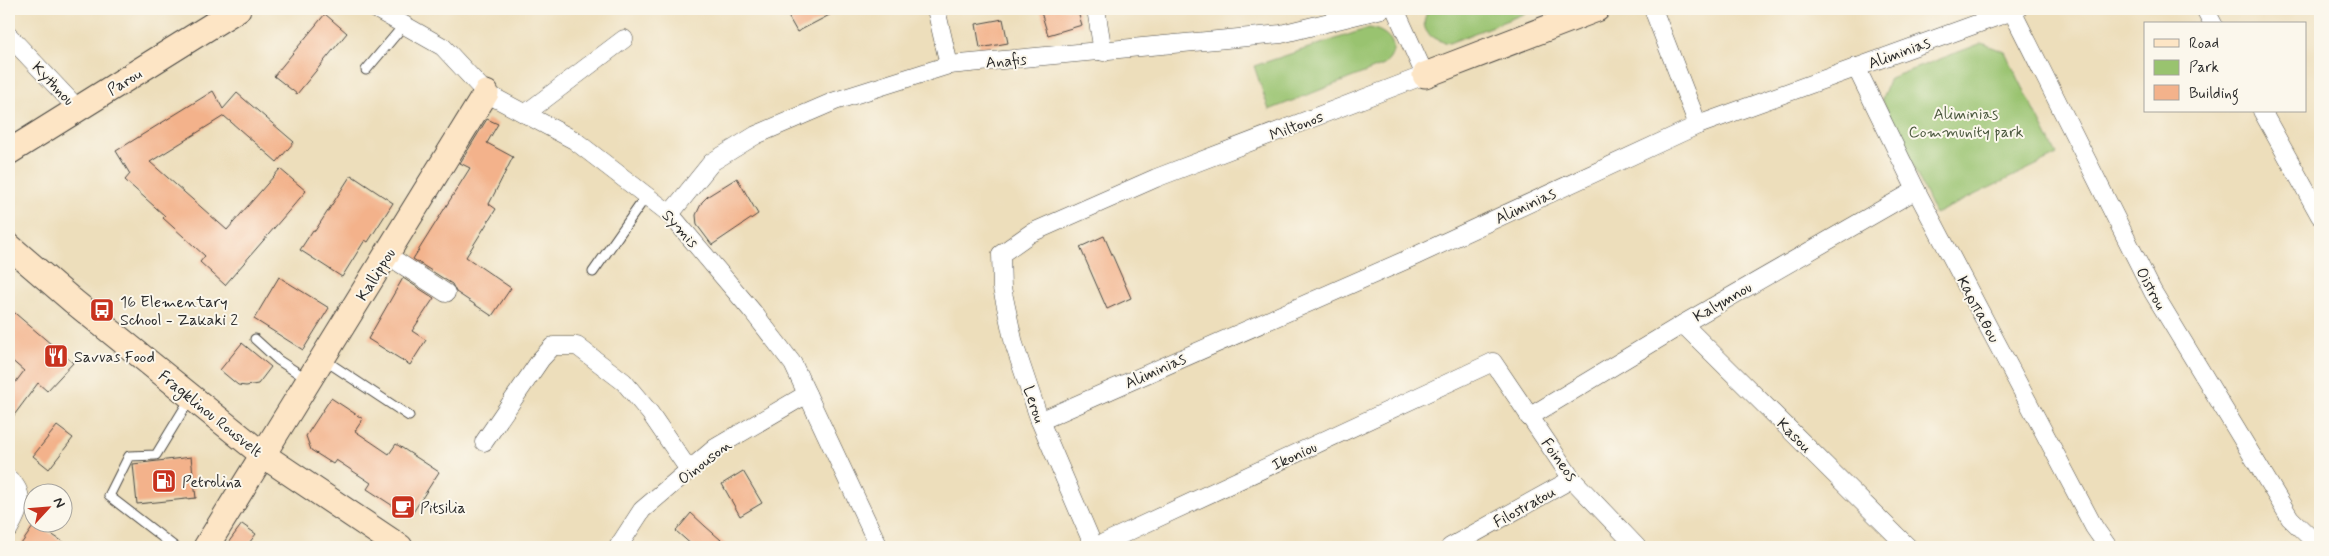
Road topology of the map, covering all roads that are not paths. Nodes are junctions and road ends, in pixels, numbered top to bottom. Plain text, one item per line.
1 (238, 9) edge
2 (376, 9) edge
3 (936, 9) edge
4 (1096, 9) edge
5 (1382, 9) edge
6 (1395, 9) edge
7 (1597, 9) edge
8 (1653, 9) edge
9 (2205, 9) edge
10 (2015, 10) edge
11 (2212, 22) edge
12 (404, 25) junction
13 (9, 36) edge
14 (624, 39) dead end
15 (1103, 52) junction
16 (949, 65) junction
17 (1856, 67) junction
18 (366, 70) dead end
19 (1425, 75) junction
20 (486, 93) junction
21 (78, 109) junction
22 (2263, 112) edge
23 (525, 114) junction
24 (1698, 125) junction
25 (9, 152) edge
26 (1916, 190) junction
27 (647, 195) junction
28 (670, 214) junction
29 (2320, 216) edge
30 (9, 246) edge
31 (1001, 254) joint
32 (387, 255) junction
33 (593, 272) dead end
34 (446, 293) dead end
35 (1683, 324) junction
36 (255, 339) dead end
37 (322, 359) junction
38 (1493, 362) joint
39 (309, 380) junction
40 (807, 394) junction
41 (192, 397) junction
42 (409, 416) dead end
43 (1529, 417) junction
44 (1040, 421) junction
45 (484, 442) dead end
46 (263, 455) junction
47 (689, 470) junction
48 (9, 479) edge
49 (1572, 479) junction
50 (9, 529) edge
51 (393, 545) edge
52 (2320, 546) edge
53 (175, 547) edge
54 (206, 547) edge
55 (618, 547) edge
56 (879, 547) edge
57 (1094, 547) edge
58 (1450, 547) edge
59 (1637, 547) edge
60 (1908, 547) edge
61 (2108, 547) edge

1 - 21 street, Parou
2 - 12 street, Symis
3 - 16 street
4 - 15 street
5 - 15 street, Anafis
6 - 19 street
7 - 19 street, Miltonos
8 - 24 street
9 - 11 street
10 - 17 street, Aliminias
10 - 52 street, Oistrou
12 - 18 lane
12 - 20 street, Symis
13 - 21 street, Kythnou
14 - 23 street
15 - 16 street, Anafis
16 - 28 street, Anafis
17 - 24 street, Aliminias
17 - 26 street, Καρπαθου
19 - 31 street, Miltonos
20 - 23 street, Symis
20 - 32 street, Kallippou
21 - 25 street, Parou
22 - 29 street
23 - 27 street, Symis
24 - 44 street, Aliminias
26 - 35 street, Kalymnou
26 - 61 street, Καρπαθου
27 - 28 street, Symis
27 - 33 lane
28 - 40 street, Symis
30 - 41 street, Fragklinou Rousvelt
31 - 44 street, Lerou
32 - 34 street
32 - 37 street, Kallippou
35 - 43 street, Kalymnou
35 - 60 street, Kasou
36 - 39 lane
37 - 39 street, Kallippou
37 - 42 lane
38 - 43 street, Foineos
38 - 57 street, Ikoniou
39 - 46 street, Kallippou
40 - 47 street, Oinouson
40 - 56 street, Symis
41 - 46 street, Fragklinou Rousvelt
41 - 53 lane
43 - 49 street, Foineos
44 - 57 street, Lerou
45 - 47 street
46 - 51 street, Fragklinou Rousvelt
46 - 54 street, Kallippou
47 - 55 street, Oinouson
48 - 50 street
49 - 58 street, Filostratou
49 - 59 street, Foineos

